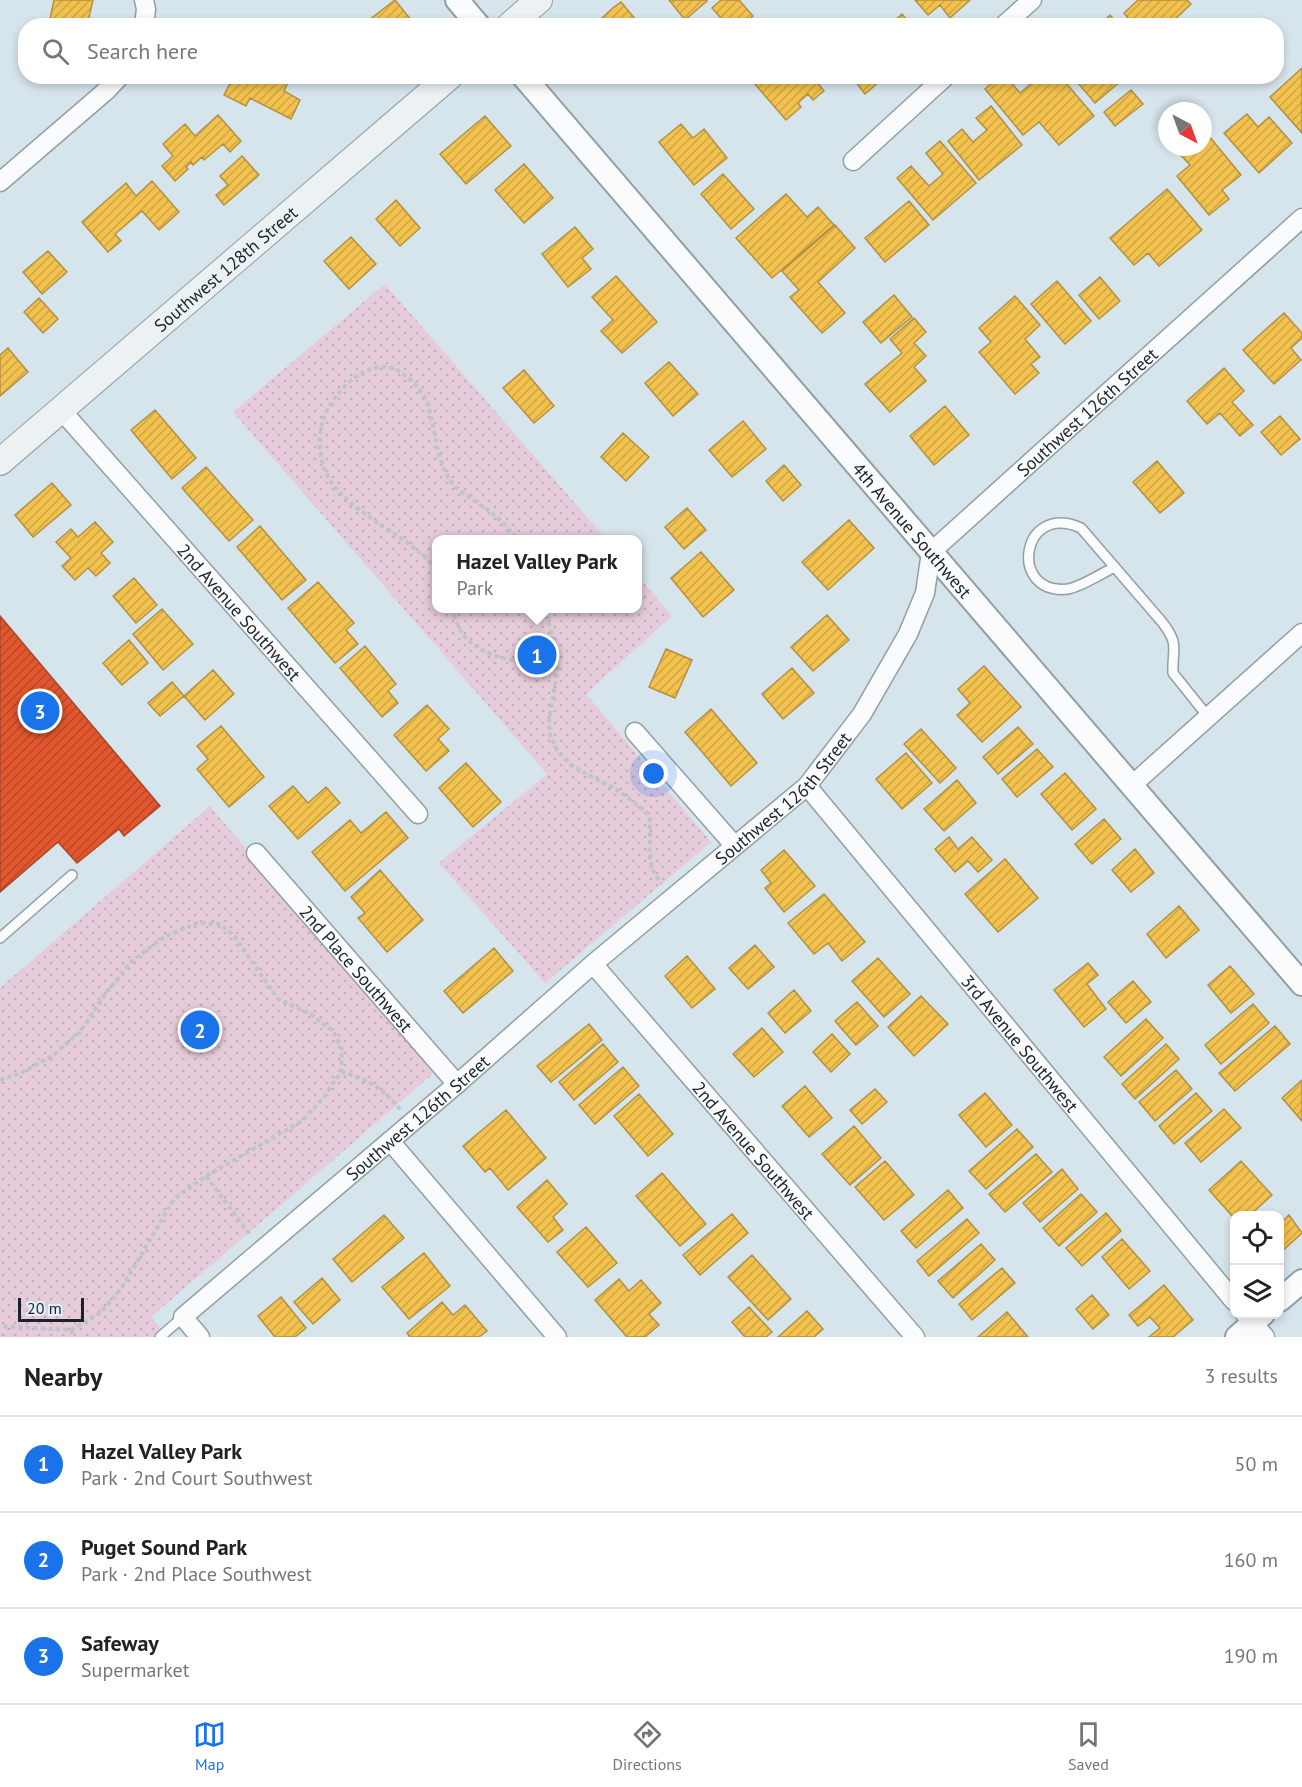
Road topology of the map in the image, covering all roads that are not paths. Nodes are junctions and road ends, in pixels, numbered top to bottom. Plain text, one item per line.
1 (457, 0) edge
2 (539, 0) edge
3 (1032, 0) edge
4 (472, 18) edge
5 (518, 18) edge
6 (1012, 18) edge
7 (113, 84) edge
8 (441, 84) edge
9 (530, 84) edge
10 (937, 84) edge
11 (853, 161) dead end
12 (0, 182) edge
13 (1302, 218) edge
14 (62, 411) junction
15 (0, 462) edge
16 (931, 552) junction
17 (1115, 567) junction
18 (1301, 637) edge
19 (1209, 718) junction
20 (635, 732) dead end
21 (807, 786) junction
22 (1131, 786) junction
23 (418, 814) dead end
24 (734, 845) junction
25 (256, 853) dead end
26 (72, 875) dead end
27 (0, 938) edge
28 (593, 964) junction
29 (1302, 984) edge
30 (457, 1084) junction
31 (390, 1141) junction
32 (1302, 1281) edge
33 (1230, 1296) edge
34 (1284, 1297) edge
35 (183, 1317) junction
36 (160, 1337) edge
37 (200, 1337) edge
38 (557, 1337) edge
39 (915, 1337) edge

1 - 4 street
2 - 5 main road
3 - 6 street
7 - 12 street
8 - 14 main road, Southwest 128th Street
9 - 16 street, 4th Avenue Southwest
10 - 11 street
13 - 16 street, Southwest 126th Street
14 - 15 main road, Southwest 128th Street
14 - 23 street, 2nd Avenue Southwest
16 - 21 street, Southwest 126th Street
16 - 22 street, 4th Avenue Southwest
17 - 17 lane
17 - 19 lane
18 - 19 street
19 - 22 street
20 - 24 street
21 - 24 street, Southwest 126th Street
21 - 33 street, 3rd Avenue Southwest
22 - 29 street, 4th Avenue Southwest
24 - 28 street, Southwest 126th Street
25 - 30 street, 2nd Place Southwest
26 - 27 lane
28 - 30 street, Southwest 126th Street
28 - 39 street, 2nd Avenue Southwest
30 - 31 street, Southwest 126th Street
31 - 35 street, Southwest 126th Street
31 - 38 street
32 - 34 street
35 - 36 lane
35 - 37 street

